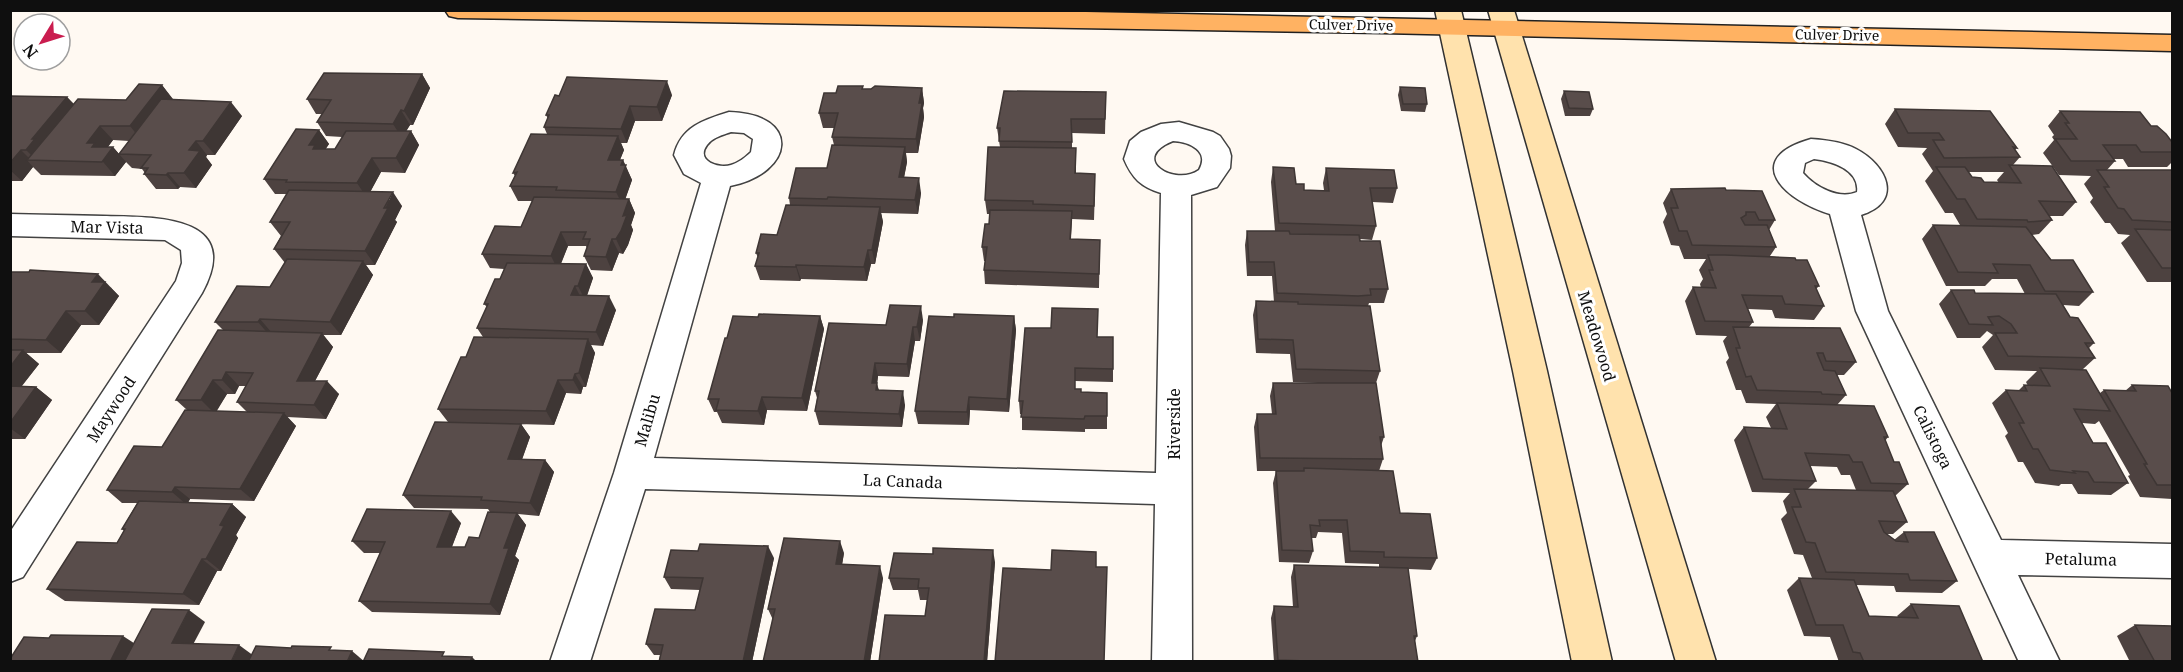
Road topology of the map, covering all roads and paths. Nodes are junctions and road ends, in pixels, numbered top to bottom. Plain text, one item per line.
1 (458, 10) edge
2 (1451, 19) edge
3 (1503, 19) edge
4 (2172, 42) edge
5 (718, 177) dead end
6 (1176, 187) dead end
7 (1843, 206) dead end
8 (10, 225) edge
9 (197, 247) joint
10 (632, 473) junction
11 (1173, 489) junction
12 (1990, 557) junction
13 (2172, 561) edge
14 (10, 566) edge
15 (570, 662) edge
16 (1172, 662) edge
17 (1592, 662) edge
18 (1696, 662) edge
19 (2040, 662) edge

1 - 2 main road, Culver Drive
2 - 3 main road, Culver Drive
2 - 17 main road
3 - 4 main road, Culver Drive
3 - 18 main road, Meadowood
5 - 10 street, Malibu
6 - 11 street, Riverside
7 - 12 street, Calistoga
8 - 9 street, Mar Vista
9 - 14 street, Maywood
10 - 11 street, La Canada
10 - 15 street, Malibu
11 - 16 street, Riverside
12 - 13 street, Petaluma
12 - 19 street, Calistoga

